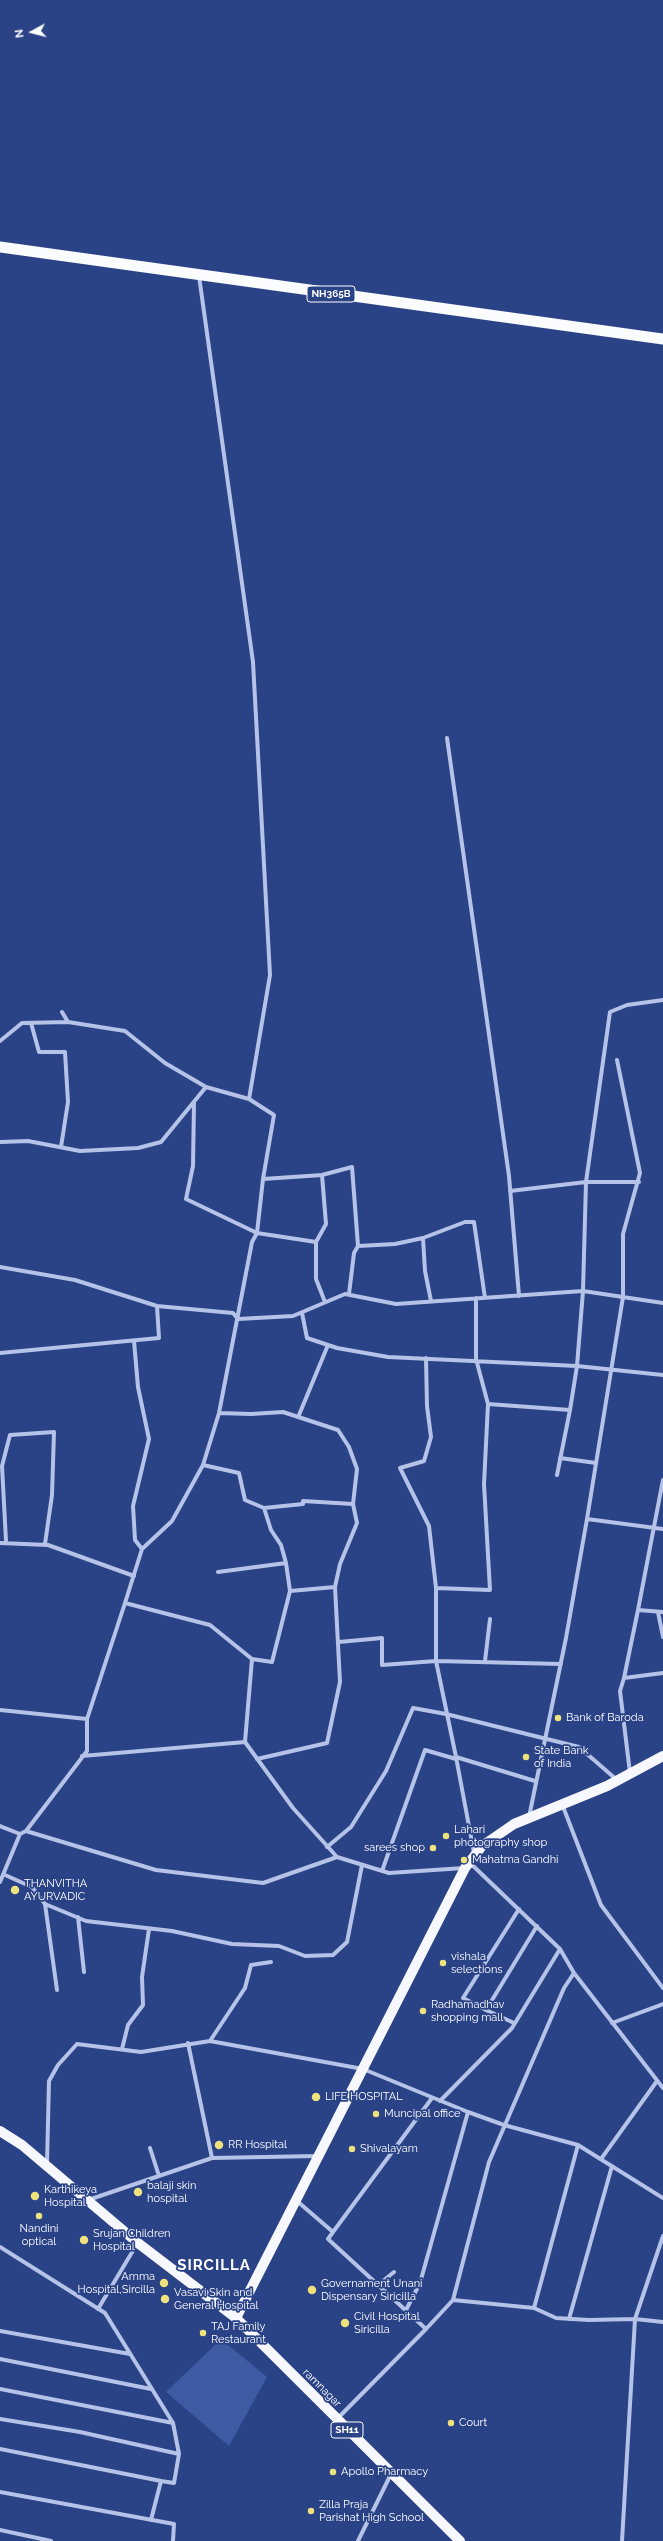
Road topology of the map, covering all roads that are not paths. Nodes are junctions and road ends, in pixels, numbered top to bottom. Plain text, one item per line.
1 (0, 247) edge
2 (199, 276) junction
3 (663, 339) edge
4 (447, 738) dead end
5 (663, 1000) edge
6 (62, 1012) dead end
7 (68, 1022) junction
8 (32, 1023) junction
9 (0, 1041) edge
10 (618, 1060) dead end
11 (206, 1087) junction
12 (248, 1099) junction
13 (194, 1102) junction
14 (0, 1142) edge
15 (61, 1147) junction
16 (322, 1175) junction
17 (263, 1179) junction
18 (586, 1182) junction
19 (639, 1182) junction
20 (510, 1191) junction
21 (256, 1233) junction
22 (423, 1238) junction
23 (316, 1242) junction
24 (358, 1246) junction
25 (0, 1267) edge
26 (583, 1291) junction
27 (349, 1294) junction
28 (519, 1296) junction
29 (623, 1297) junction
30 (476, 1298) junction
31 (485, 1298) junction
32 (431, 1301) junction
33 (325, 1302) junction
34 (663, 1303) edge
35 (157, 1306) junction
36 (302, 1313) junction
37 (238, 1319) junction
38 (134, 1341) junction
39 (328, 1346) junction
40 (0, 1353) edge
41 (426, 1358) junction
42 (476, 1359) junction
43 (577, 1366) junction
44 (611, 1368) junction
45 (663, 1375) edge
46 (488, 1404) junction
47 (570, 1410) junction
48 (219, 1413) junction
49 (299, 1415) junction
50 (560, 1458) junction
51 (596, 1463) junction
52 (203, 1465) junction
53 (557, 1475) dead end
54 (663, 1480) edge
55 (353, 1504) junction
56 (264, 1508) junction
57 (587, 1519) junction
58 (655, 1528) junction
59 (663, 1529) edge
60 (6, 1541) junction
61 (0, 1543) edge
62 (45, 1544) junction
63 (142, 1549) junction
64 (286, 1563) junction
65 (218, 1572) dead end
66 (134, 1576) junction
67 (335, 1587) junction
68 (436, 1588) junction
69 (290, 1591) junction
70 (124, 1602) junction
71 (638, 1610) junction
72 (661, 1612) edge
73 (490, 1619) dead end
74 (663, 1637) edge
75 (339, 1642) junction
76 (252, 1659) junction
77 (436, 1661) junction
78 (485, 1661) junction
79 (561, 1664) junction
80 (663, 1673) edge
81 (624, 1678) junction
82 (0, 1710) edge
83 (446, 1714) junction
84 (87, 1719) junction
85 (544, 1740) junction
86 (245, 1742) junction
87 (82, 1756) junction
88 (663, 1756) edge
89 (456, 1758) junction
90 (257, 1759) junction
91 (630, 1774) junction
92 (617, 1780) junction
93 (535, 1781) junction
94 (562, 1804) junction
95 (529, 1818) junction
96 (0, 1826) edge
97 (26, 1831) junction
98 (20, 1834) junction
99 (327, 1847) junction
100 (337, 1857) junction
101 (469, 1862) junction
102 (362, 1865) junction
103 (382, 1871) junction
104 (5, 1875) junction
105 (0, 1882) edge
106 (45, 1904) junction
107 (519, 1908) junction
108 (78, 1917) junction
109 (537, 1926) junction
110 (150, 1929) junction
111 (560, 1949) junction
112 (271, 1962) dead end
113 (84, 1972) dead end
114 (574, 1973) junction
115 (663, 1988) edge
116 (57, 1990) dead end
117 (663, 2004) edge
118 (486, 2010) junction
119 (612, 2023) junction
120 (514, 2024) junction
121 (210, 2040) junction
122 (188, 2043) junction
123 (122, 2049) junction
124 (363, 2069) junction
125 (657, 2082) junction
126 (663, 2088) edge
127 (432, 2098) junction
128 (440, 2102) junction
129 (468, 2112) junction
130 (504, 2125) junction
131 (0, 2131) edge
132 (578, 2145) junction
133 (150, 2148) dead end
134 (319, 2156) junction
135 (212, 2158) junction
136 (602, 2159) junction
137 (47, 2166) junction
138 (612, 2166) junction
139 (159, 2176) junction
140 (663, 2198) edge
141 (88, 2200) junction
142 (297, 2201) junction
143 (333, 2232) junction
144 (663, 2236) edge
145 (138, 2243) junction
146 (0, 2247) edge
147 (394, 2272) dead end
148 (378, 2285) junction
149 (453, 2300) junction
150 (534, 2308) junction
151 (98, 2309) junction
152 (406, 2310) junction
153 (236, 2318) junction
154 (569, 2318) junction
155 (635, 2319) junction
156 (663, 2322) edge
157 (426, 2329) junction
158 (0, 2331) edge
159 (130, 2354) junction
160 (0, 2359) edge
161 (0, 2389) edge
162 (151, 2389) junction
163 (0, 2419) edge
164 (336, 2419) junction
165 (173, 2423) junction
166 (0, 2449) edge
167 (179, 2454) junction
168 (391, 2474) junction
169 (161, 2481) junction
170 (0, 2492) edge
171 (151, 2520) junction
172 (0, 2530) edge
173 (51, 2541) edge
174 (173, 2541) edge
175 (358, 2541) edge
176 (460, 2541) edge
177 (622, 2541) edge

1 - 2 highway, NH365B
2 - 3 highway, NH365B
2 - 12 street
4 - 20 street
5 - 18 street
6 - 7 street
7 - 8 street
7 - 11 street
8 - 9 street
8 - 15 street
10 - 19 street
11 - 12 street
11 - 13 street
12 - 17 street
13 - 15 street
13 - 21 street
14 - 15 street
16 - 17 street
16 - 23 street
16 - 24 street
17 - 21 street
18 - 19 street
18 - 20 street
18 - 26 street
19 - 29 street
20 - 28 street
21 - 23 street
21 - 37 street
22 - 24 street
22 - 31 street
22 - 32 street
23 - 33 street
24 - 27 street
25 - 35 street
26 - 28 street
26 - 29 street
26 - 43 street
27 - 32 street
27 - 33 street
28 - 31 street
29 - 34 street
29 - 44 street
30 - 31 street
30 - 32 street
30 - 42 street
33 - 36 street
35 - 37 street
35 - 38 street
36 - 37 street
36 - 39 street
37 - 48 street
38 - 40 street
38 - 63 street
39 - 41 street
39 - 49 street
41 - 42 street
41 - 68 street
42 - 43 street
42 - 46 street
43 - 44 street
43 - 47 street
44 - 45 street
44 - 51 street
46 - 47 street
46 - 68 street
47 - 50 street
48 - 49 street
48 - 52 street
49 - 55 street
50 - 51 street
50 - 53 street
51 - 57 street
52 - 56 street
52 - 63 street
54 - 58 street
55 - 56 street
55 - 67 street
56 - 64 street
57 - 58 street
57 - 79 street
58 - 59 street
58 - 71 street
60 - 61 street
60 - 62 street
60 - 62 street
62 - 66 street
63 - 66 street
64 - 65 street
64 - 69 street
66 - 70 street
67 - 69 street
67 - 75 street
68 - 77 street
69 - 76 street
70 - 76 street
70 - 84 street
71 - 72 street
71 - 81 street
72 - 74 street
73 - 78 street
75 - 77 street
75 - 90 street
76 - 86 street
77 - 78 street
77 - 83 street
78 - 79 street
79 - 85 street
80 - 81 street
81 - 91 street
82 - 84 street
83 - 85 street
83 - 89 street
83 - 99 street
84 - 87 street
85 - 92 street
85 - 93 street
86 - 87 street
86 - 90 street
87 - 97 street
88 - 91 main road
89 - 93 street
89 - 101 street
89 - 103 street
90 - 99 street
91 - 92 main road
92 - 94 main road
93 - 95 street
94 - 95 main road
94 - 115 street
95 - 101 main road
96 - 98 street
97 - 98 street
97 - 100 street
98 - 104 street
99 - 100 street
100 - 102 street
101 - 103 street
101 - 107 street
101 - 124 main road
102 - 103 street
102 - 110 street
104 - 105 street
104 - 106 street
106 - 108 street
106 - 116 street
107 - 109 street
107 - 118 street
108 - 110 street
108 - 113 street
109 - 111 street
109 - 118 street
110 - 123 street
111 - 114 street
111 - 120 street
112 - 121 street
114 - 119 street
114 - 130 street
117 - 119 street
118 - 120 street
119 - 125 street
120 - 128 street
121 - 122 street
121 - 124 street
122 - 123 street
122 - 135 street
123 - 137 street
124 - 127 street
124 - 134 main road
125 - 126 street
125 - 136 street
127 - 128 street
127 - 143 street
128 - 129 street
129 - 130 street
129 - 152 street
130 - 132 street
130 - 149 street
131 - 137 main road, SH11
132 - 136 street
132 - 150 street
133 - 139 street
134 - 135 street
134 - 142 main road
135 - 139 street
136 - 138 street
137 - 141 main road, SH11
138 - 140 street
138 - 154 street
139 - 141 street
141 - 145 main road, SH11
142 - 143 street
142 - 153 main road
143 - 148 street
144 - 155 street
145 - 151 street
145 - 153 main road, SH11
146 - 151 street
147 - 148 street
148 - 152 street
149 - 150 street
149 - 157 street
150 - 154 street
151 - 159 street
152 - 157 street
153 - 164 main road, ramnagar / SH11
154 - 155 street
155 - 156 street
155 - 177 street
157 - 164 street
158 - 159 street
159 - 162 street
160 - 162 street
161 - 165 street
162 - 165 street
163 - 167 street
164 - 168 main road, ramnagar / SH11
165 - 167 street
166 - 169 street
167 - 169 street
168 - 175 street
168 - 176 main road, ramnagar / SH11
169 - 171 street
170 - 171 street
171 - 174 street
172 - 173 street

